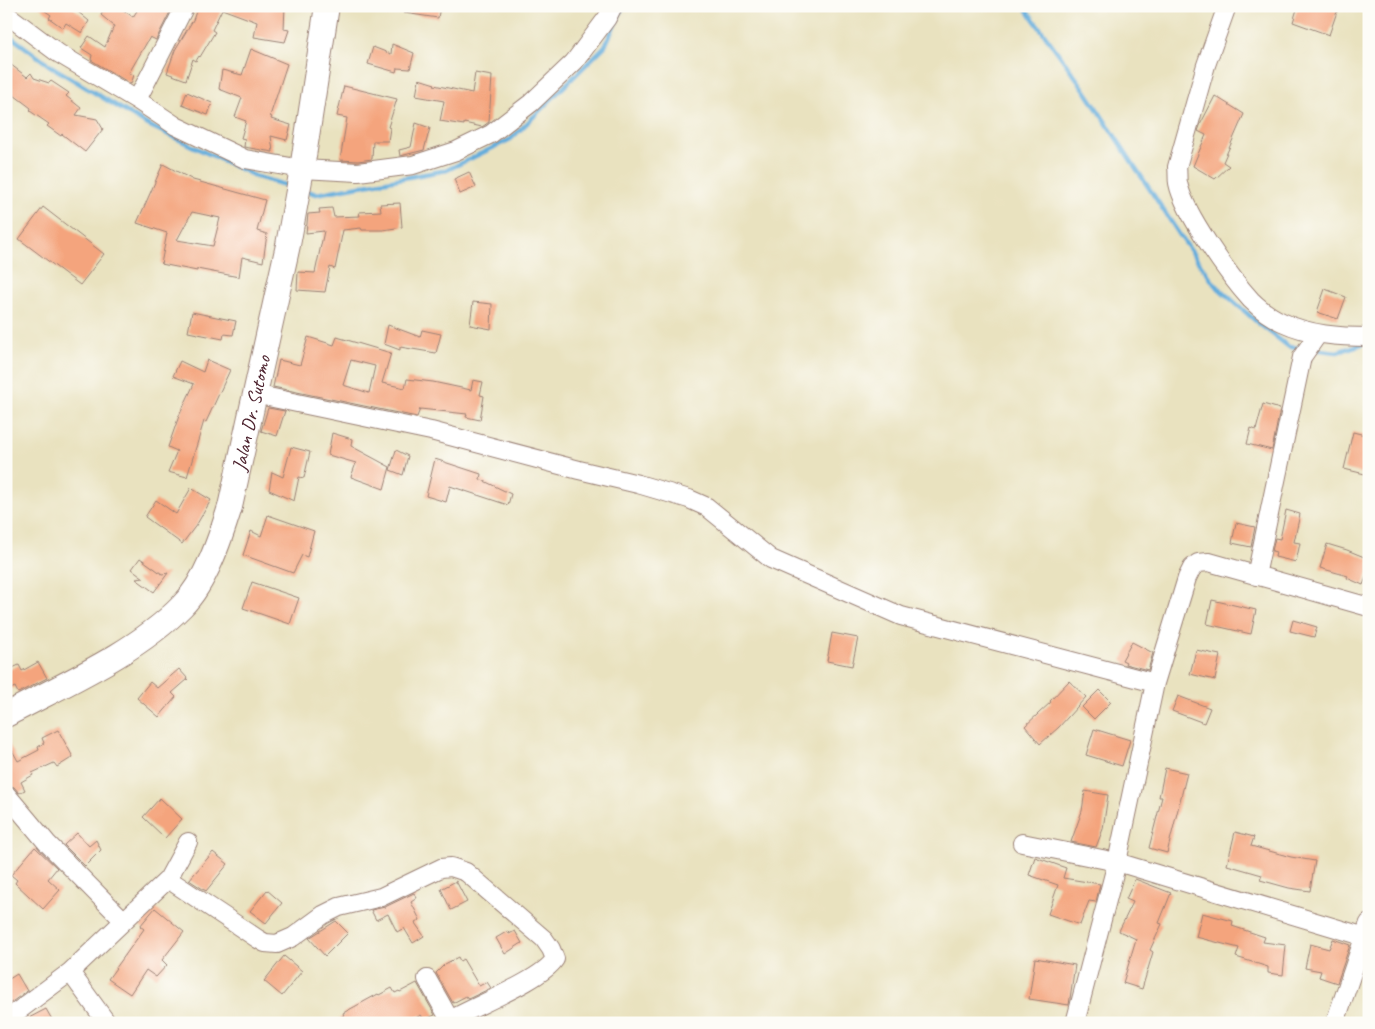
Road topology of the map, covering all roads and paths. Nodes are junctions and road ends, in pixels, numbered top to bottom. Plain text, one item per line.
1 (185, 6) edge
2 (327, 6) edge
3 (613, 6) edge
4 (1227, 6) edge
5 (6, 14) edge
6 (137, 100) junction
7 (302, 169) junction
8 (1369, 337) edge
9 (1315, 338) junction
10 (254, 394) junction
11 (1256, 576) junction
12 (1369, 608) edge
13 (1155, 683) junction
14 (6, 714) edge
15 (6, 794) edge
16 (188, 842) dead end
17 (1022, 843) dead end
18 (1117, 862) junction
19 (168, 879) junction
20 (124, 921) junction
21 (1367, 932) edge
22 (70, 972) junction
23 (427, 979) dead end
24 (6, 1020) edge
25 (448, 1021) edge
26 (107, 1023) edge
27 (1076, 1023) edge
28 (1335, 1023) edge

1 - 6 street
2 - 7 street, Jalan Dr. Sutomo
3 - 7 street
4 - 9 street
5 - 6 street
6 - 7 street
7 - 10 street, Jalan Dr. Sutomo
8 - 9 street
9 - 11 street
10 - 13 street
10 - 14 street, Jalan Dr. Sutomo
11 - 12 street
11 - 13 street
13 - 18 street
15 - 20 street
16 - 19 street
17 - 18 street
18 - 21 street
18 - 27 street
19 - 20 street
19 - 25 street
20 - 22 street
21 - 28 street
22 - 24 street
22 - 26 street
23 - 25 street

